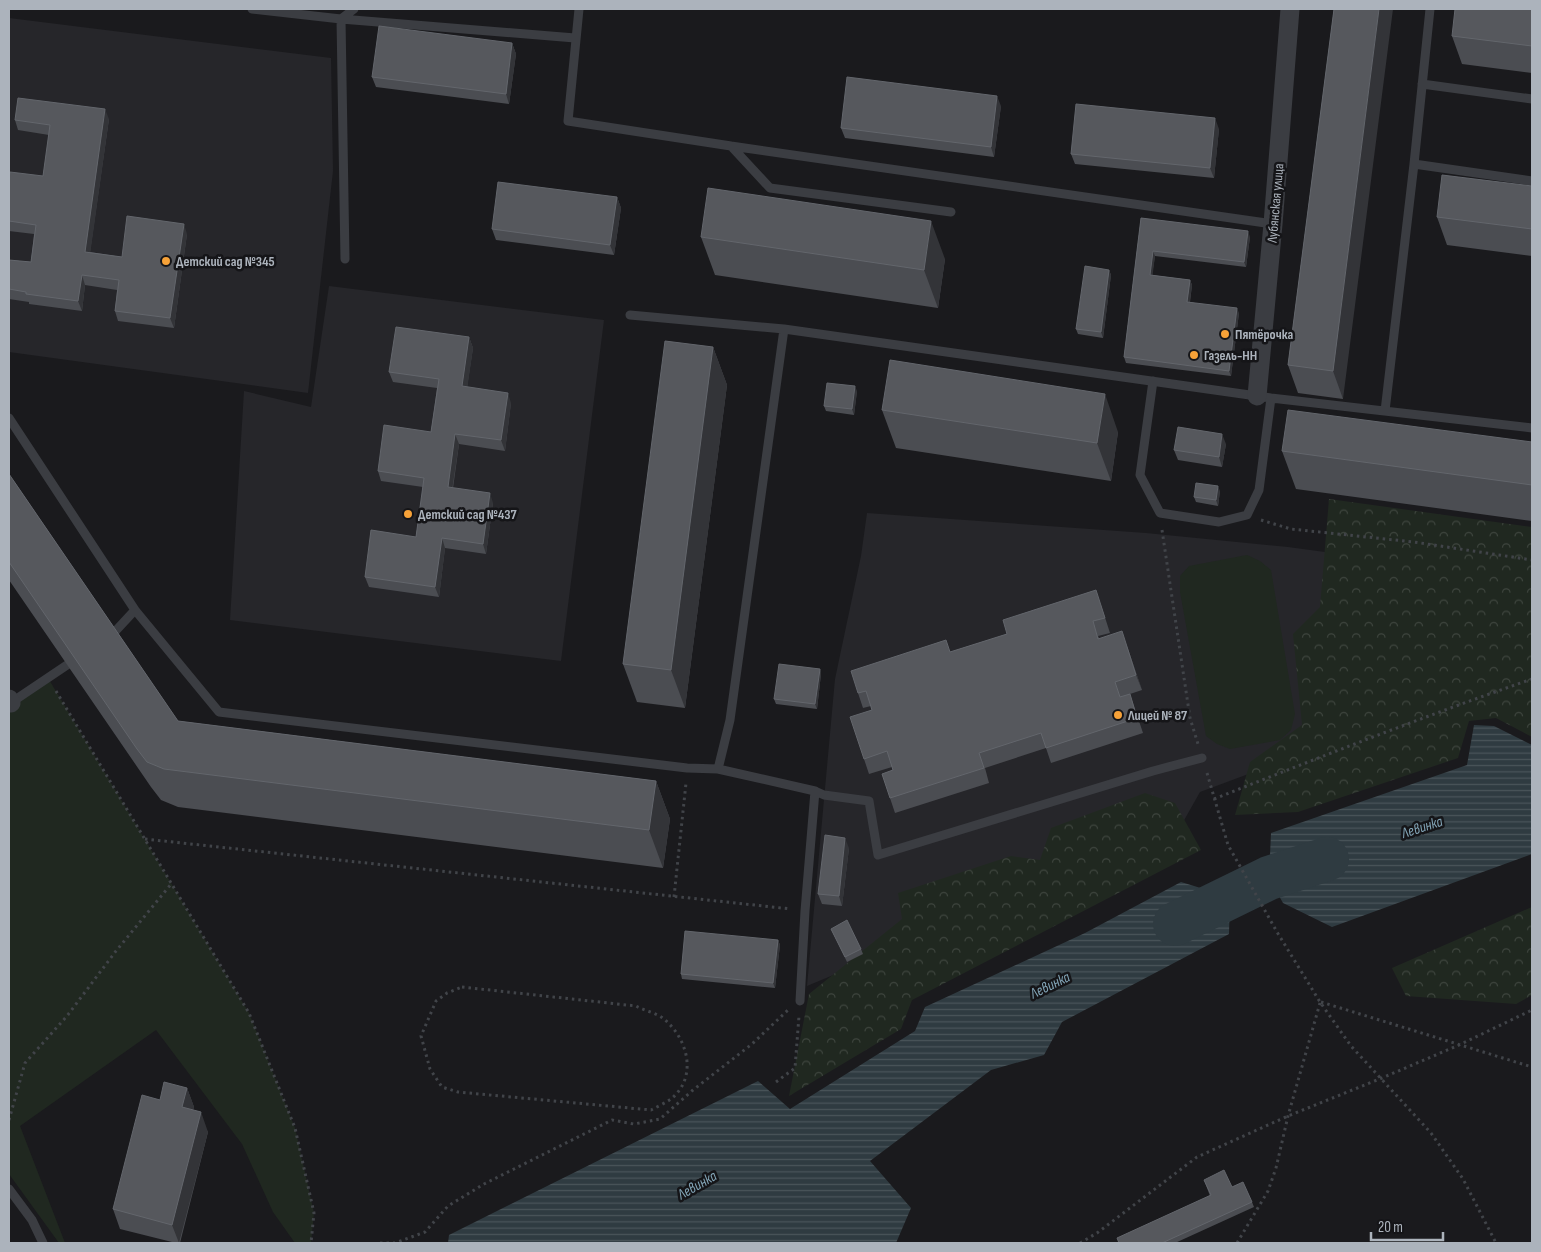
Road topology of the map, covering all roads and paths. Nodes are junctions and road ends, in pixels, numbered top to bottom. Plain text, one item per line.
1 (252, 9) edge
2 (354, 9) edge
3 (579, 9) edge
4 (1290, 9) edge
5 (1430, 9) edge
6 (341, 19) junction
7 (575, 38) junction
8 (1422, 84) junction
9 (1532, 99) edge
10 (731, 146) junction
11 (1414, 164) junction
12 (1532, 181) edge
13 (951, 212) dead end
14 (1273, 224) junction
15 (345, 259) dead end
16 (630, 315) dead end
17 (784, 329) junction
18 (1153, 381) junction
19 (1264, 397) junction
20 (1385, 411) junction
21 (9, 418) edge
22 (1532, 428) edge
23 (1160, 513) junction
24 (1247, 515) junction
25 (1532, 560) edge
26 (135, 610) junction
27 (109, 638) edge
28 (67, 665) edge
29 (48, 678) junction
30 (1532, 679) edge
31 (10, 702) edge
32 (1202, 758) junction
33 (687, 768) junction
34 (718, 769) junction
35 (815, 791) junction
36 (1214, 799) junction
37 (145, 839) junction
38 (172, 883) junction
39 (674, 897) junction
40 (805, 911) junction
41 (800, 1001) junction
42 (1320, 1002) junction
43 (1532, 1010) edge
44 (421, 1036) joint
45 (1459, 1045) junction
46 (1532, 1068) edge
47 (1382, 1078) junction
48 (776, 1082) dead end
49 (1288, 1116) junction
50 (9, 1120) edge
51 (9, 1189) edge
52 (43, 1243) edge
53 (311, 1243) edge
54 (380, 1243) edge
55 (1080, 1243) edge
56 (1237, 1243) edge
57 (1496, 1243) edge

1 - 6 lane
2 - 6 lane
3 - 7 lane
4 - 14 street, Лубянская улица
5 - 8 lane
6 - 7 lane
6 - 15 lane
7 - 10 lane
8 - 9 lane
8 - 11 lane
10 - 13 lane
10 - 14 lane
11 - 12 lane
11 - 20 lane
14 - 19 street, Лубянская улица
16 - 17 lane
17 - 18 lane
17 - 34 lane
18 - 19 lane
18 - 23 lane
19 - 20 lane
19 - 24 lane
20 - 22 lane
21 - 26 lane
23 - 24 lane
23 - 32 path
24 - 25 path
26 - 27 lane
26 - 33 lane
28 - 29 lane
29 - 31 lane
29 - 37 path
30 - 36 path
32 - 35 lane
32 - 36 path
33 - 34 lane
33 - 39 path
34 - 35 lane
35 - 40 lane
36 - 42 path
37 - 38 path
37 - 39 path
38 - 50 path
38 - 53 path
39 - 40 path
40 - 41 lane
41 - 48 path
41 - 54 path
42 - 45 path
42 - 47 path
42 - 49 path
43 - 45 path
44 - 44 path
45 - 46 path
45 - 47 path
47 - 49 path
47 - 57 path
49 - 55 path
49 - 56 path
51 - 52 lane

